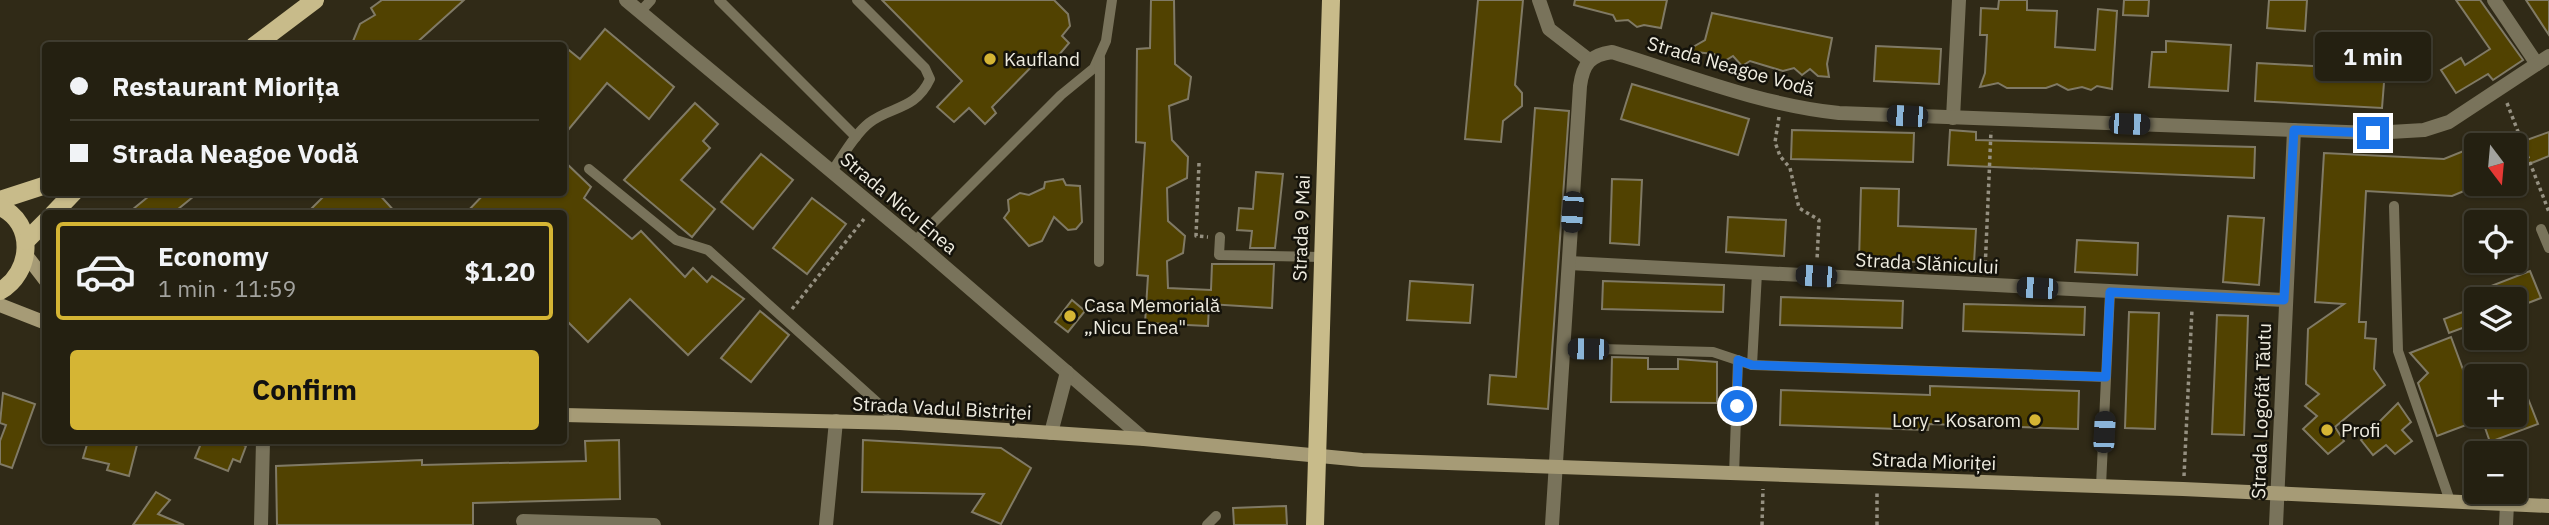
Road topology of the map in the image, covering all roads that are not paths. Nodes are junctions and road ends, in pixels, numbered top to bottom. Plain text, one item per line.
1 (315, 0) edge
2 (626, 0) edge
3 (651, 0) edge
4 (719, 0) edge
5 (857, 0) edge
6 (1112, 0) edge
7 (1331, 0) edge
8 (1539, 0) edge
9 (1959, 0) edge
10 (2494, 0) edge
11 (640, 12) junction
12 (259, 42) edge
13 (1100, 58) junction
14 (1589, 60) junction
15 (2543, 60) edge
16 (1953, 118) junction
17 (2294, 130) junction
18 (856, 137) junction
19 (589, 169) dead end
20 (832, 172) junction
21 (42, 186) edge
22 (70, 196) edge
23 (0, 200) edge
24 (2394, 206) dead end
25 (0, 207) edge
26 (57, 210) edge
27 (42, 226) edge
28 (2541, 229) dead end
29 (1220, 237) road end
30 (915, 242) junction
31 (26, 248) junction
32 (2549, 248) edge
33 (1321, 257) junction
34 (1098, 262) dead end
35 (1569, 263) junction
36 (1757, 273) junction
37 (42, 274) edge
38 (0, 290) edge
39 (2110, 292) junction
40 (2284, 300) junction
41 (0, 305) edge
42 (42, 321) edge
43 (1563, 348) junction
44 (1738, 360) junction
45 (1752, 365) junction
46 (1067, 372) junction
47 (2106, 377) junction
48 (567, 415) edge
49 (836, 421) junction
50 (900, 423) junction
51 (1051, 433) junction
52 (1144, 439) junction
53 (263, 444) edge
54 (1317, 457) junction
55 (1556, 468) junction
56 (1734, 475) junction
57 (2101, 486) junction
58 (2277, 493) junction
59 (2450, 501) junction
60 (2464, 502) edge
61 (2507, 504) joint
62 (2549, 506) edge
63 (1216, 516) dead end
64 (523, 521) dead end
65 (261, 525) edge
66 (654, 525) edge
67 (827, 525) edge
68 (1207, 525) edge
69 (1315, 525) edge
70 (1552, 525) edge
71 (2276, 525) edge
72 (2507, 525) edge

1 - 12 main road
2 - 11 street, Strada Nicu Enea
3 - 11 lane
4 - 18 lane
5 - 18 lane
6 - 13 lane
7 - 33 main road, Strada 9 Mai
8 - 14 street
9 - 16 street
10 - 15 street
11 - 20 street, Strada Nicu Enea
13 - 30 lane
13 - 34 lane
14 - 16 street, Strada Neagoe Vodă
14 - 35 street
15 - 17 street, Strada Neagoe Vodă
16 - 17 street, Strada Neagoe Vodă
17 - 40 street, Strada Logofăt Tăutu
18 - 20 lane
19 - 50 lane
20 - 30 street, Strada Nicu Enea
21 - 23 main road
22 - 26 main road
24 - 59 lane
25 - 31 main road
27 - 31 main road
28 - 32 lane
29 - 33 lane
30 - 46 street, Strada Nicu Enea
31 - 37 main road
31 - 38 main road
33 - 54 main road, Strada 9 Mai
35 - 36 street, Strada Slănicului
35 - 43 street
36 - 39 street, Strada Slănicului
36 - 45 lane
39 - 40 street, Strada Slănicului
39 - 47 lane
40 - 58 street, Strada Logofăt Tăutu
41 - 42 main road
43 - 44 lane
43 - 55 street
44 - 45 lane
44 - 56 lane
45 - 47 lane
46 - 51 street
46 - 52 street, Strada Nicu Enea
47 - 57 lane
48 - 49 main road, Strada Vadul Bistriței
49 - 50 main road, Strada Vadul Bistriței
49 - 67 street
50 - 51 main road, Strada Vadul Bistriței
51 - 52 main road, Strada Vadul Bistriței
52 - 54 main road, Strada Vadul Bistriței
53 - 65 street
54 - 55 main road, Strada Mioriței
54 - 69 main road, Strada 9 Mai
55 - 56 main road, Strada Mioriței
55 - 70 street
56 - 57 main road, Strada Mioriței
57 - 58 main road, Strada Mioriței
58 - 59 main road, Strada Mioriței
58 - 71 street, Strada Logofăt Tăutu
59 - 60 main road, Strada Mioriței
61 - 62 main road, Strada Mioriței
61 - 72 street
63 - 68 lane
64 - 66 street

